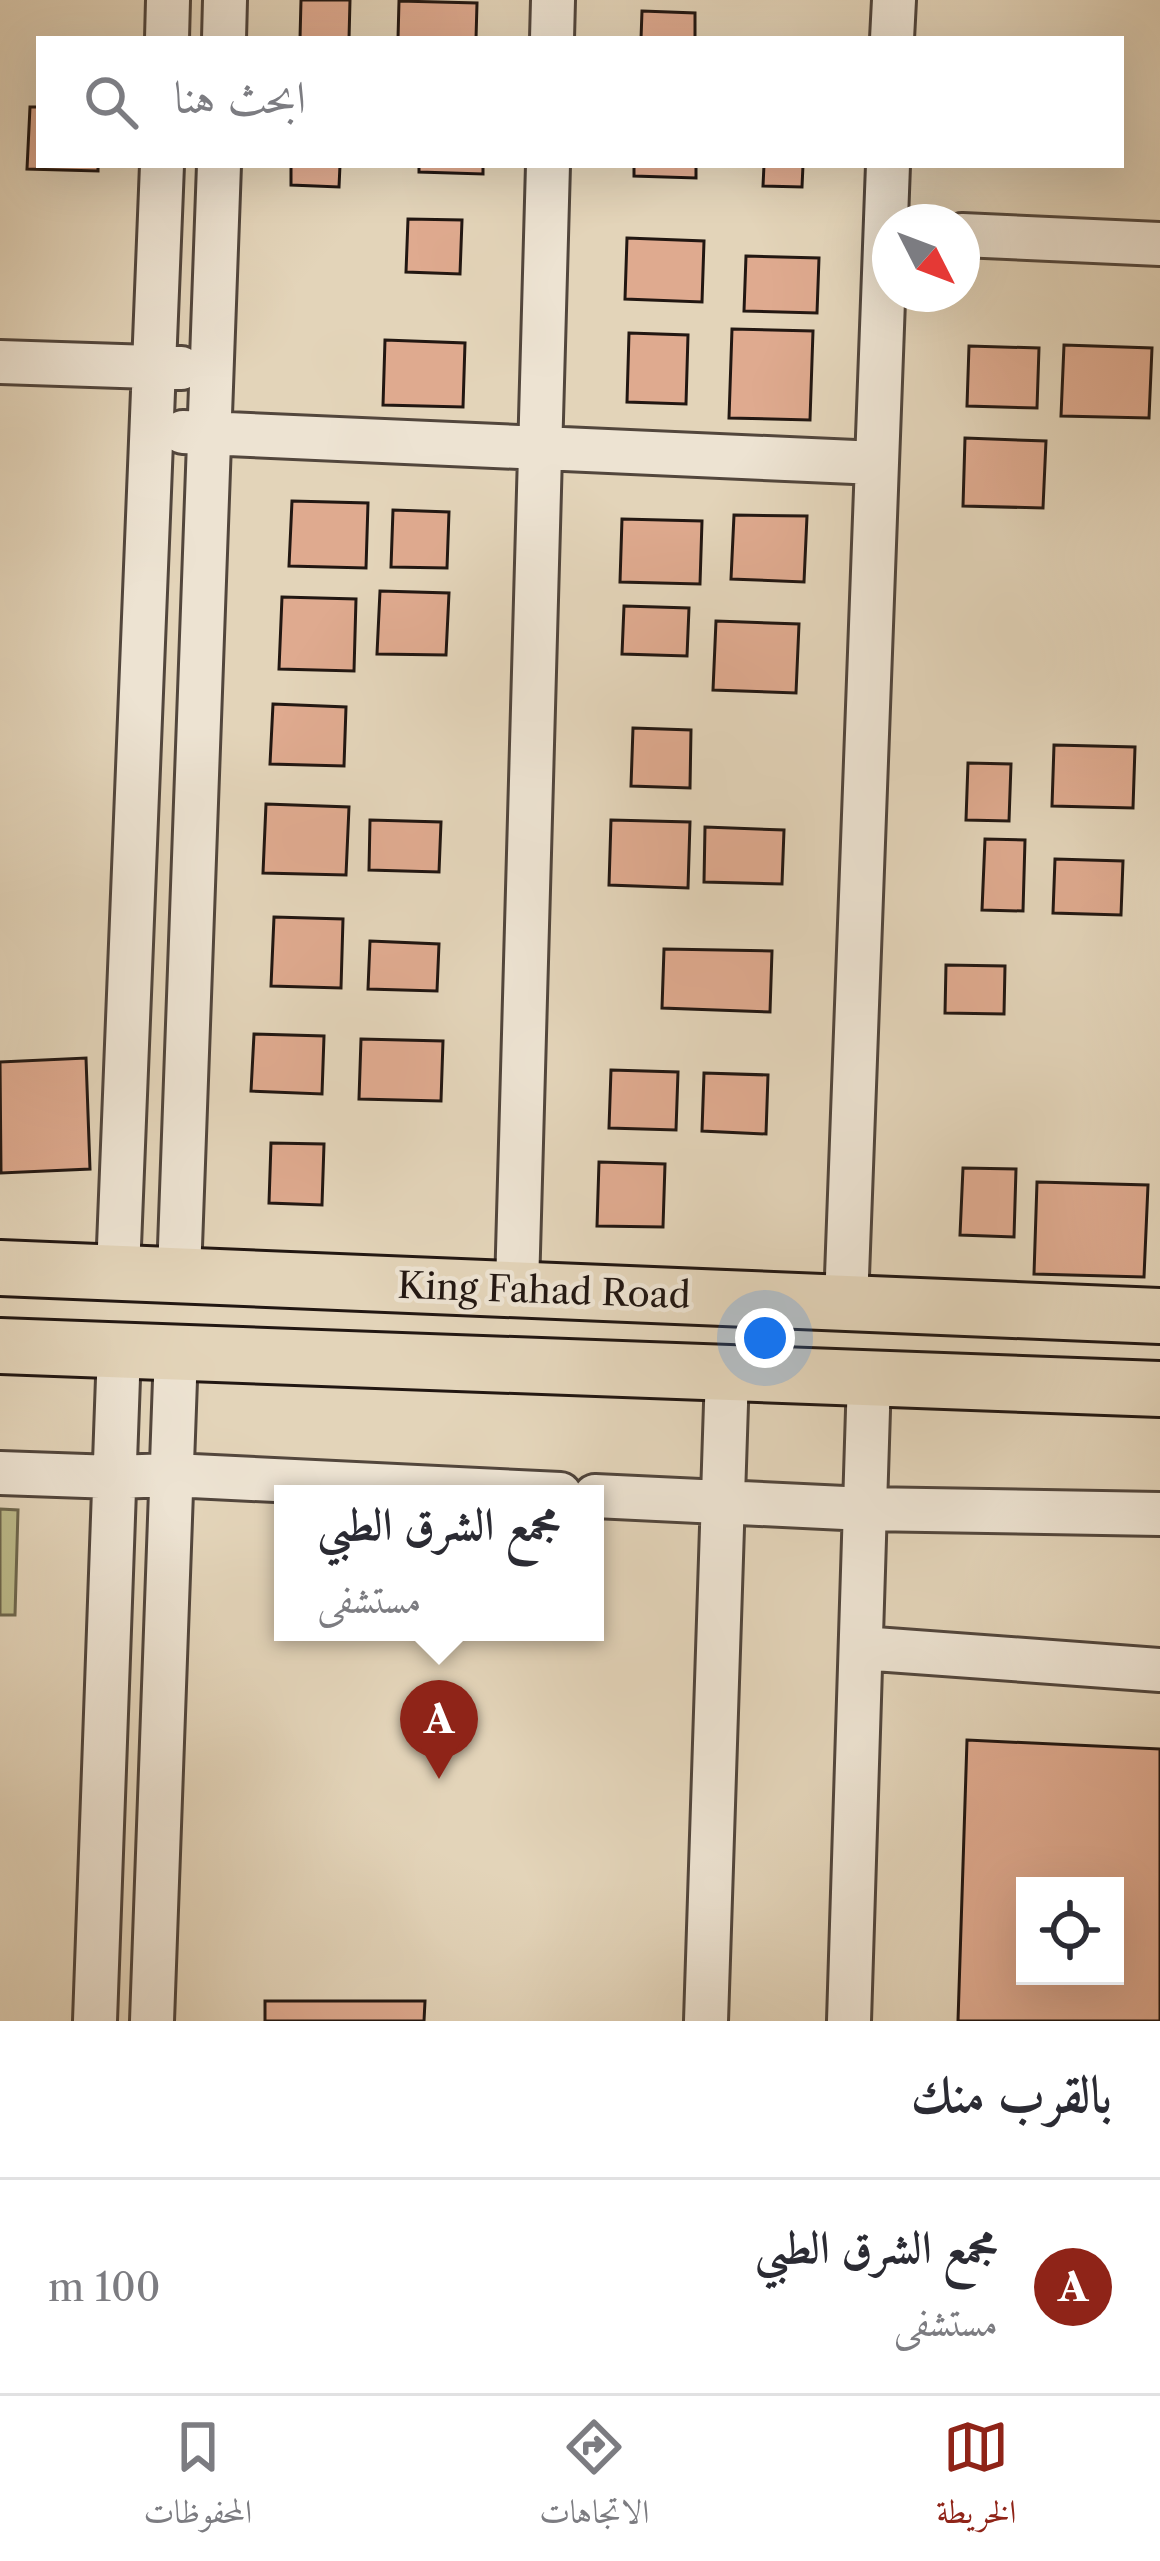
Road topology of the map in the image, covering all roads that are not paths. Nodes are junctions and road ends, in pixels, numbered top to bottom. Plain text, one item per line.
1 (168, 0) edge
2 (225, 0) edge
3 (553, 0) edge
4 (894, 0) edge
5 (167, 36) edge
6 (224, 36) edge
7 (552, 36) edge
8 (892, 36) edge
9 (162, 168) edge
10 (219, 168) edge
11 (548, 168) edge
12 (888, 168) edge
13 (888, 204) edge
14 (980, 237) edge
15 (1160, 244) edge
16 (884, 312) edge
17 (0, 362) edge
18 (154, 367) junction
19 (212, 369) junction
20 (151, 430) junction
21 (209, 433) junction
22 (541, 448) junction
23 (877, 463) junction
24 (0, 1268) edge
25 (118, 1271) junction
26 (179, 1274) junction
27 (517, 1288) junction
28 (846, 1303) junction
29 (1160, 1316) edge
30 (0, 1346) edge
31 (119, 1350) junction
32 (176, 1352) junction
33 (727, 1373) junction
34 (869, 1378) junction
35 (1160, 1389) edge
36 (0, 1473) edge
37 (172, 1475) junction
38 (114, 1477) junction
39 (376, 1485) edge
40 (604, 1496) edge
41 (723, 1502) junction
42 (865, 1509) junction
43 (1160, 1514) edge
44 (861, 1648) junction
45 (1160, 1670) edge
46 (95, 2021) edge
47 (152, 2021) edge
48 (706, 2021) edge
49 (849, 2021) edge

1 - 5 street
2 - 6 street
3 - 7 street
4 - 8 street
9 - 18 street
10 - 19 street
11 - 22 street
12 - 13 street
14 - 15 street
16 - 23 street
17 - 18 street
18 - 19 street
18 - 20 street
19 - 21 street
20 - 21 street
20 - 25 street
21 - 22 street
21 - 26 street
22 - 23 street
22 - 27 street
23 - 28 street
24 - 25 main road, King Fahad Road
25 - 26 main road, King Fahad Road
26 - 27 main road, King Fahad Road
27 - 28 main road, King Fahad Road
28 - 29 main road, King Fahad Road
30 - 31 main road, King Fahad Road
31 - 32 main road, King Fahad Road
31 - 38 street
32 - 33 main road, King Fahad Road
32 - 37 street
33 - 34 main road, King Fahad Road
33 - 41 street
34 - 35 main road, King Fahad Road
34 - 42 street
36 - 38 street
37 - 38 street
37 - 39 street
37 - 47 street
38 - 46 street
40 - 41 street
41 - 42 street
41 - 48 street
42 - 43 street
42 - 44 street
44 - 45 street
44 - 49 street

